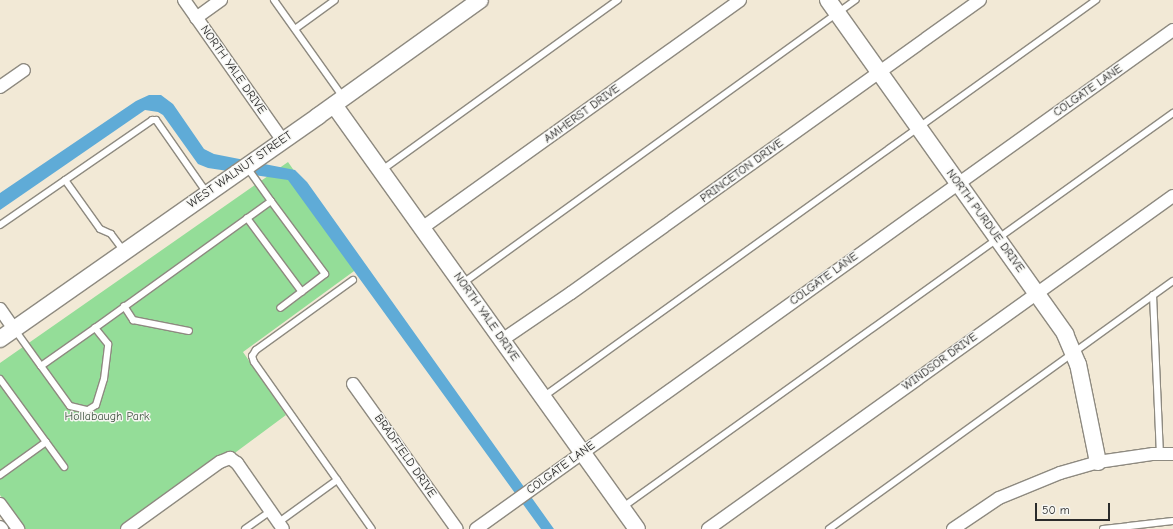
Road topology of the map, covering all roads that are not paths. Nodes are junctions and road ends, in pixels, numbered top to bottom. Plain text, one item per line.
1 (184, 0) edge
2 (220, 0) edge
3 (274, 0) edge
4 (335, 0) edge
5 (480, 0) edge
6 (618, 0) edge
7 (740, 0) edge
8 (828, 0) edge
9 (856, 0) edge
10 (980, 0) edge
11 (1096, 0) edge
12 (837, 14) junction
13 (196, 18) junction
14 (295, 29) junction
15 (1173, 30) edge
16 (24, 70) dead end
17 (879, 72) junction
18 (0, 87) edge
19 (339, 101) junction
20 (1173, 113) edge
21 (919, 127) junction
22 (283, 141) junction
23 (246, 166) junction
24 (382, 170) junction
25 (65, 180) junction
26 (958, 183) junction
27 (207, 193) junction
28 (1173, 196) edge
29 (271, 201) junction
30 (248, 218) junction
31 (0, 225) edge
32 (422, 228) junction
33 (998, 238) junction
34 (124, 250) junction
35 (353, 280) dead end
36 (1173, 281) edge
37 (462, 284) junction
38 (302, 292) junction
39 (1037, 293) junction
40 (1153, 295) junction
41 (124, 306) junction
42 (280, 308) dead end
43 (0, 309) edge
44 (95, 328) junction
45 (14, 329) junction
46 (189, 331) dead end
47 (0, 339) edge
48 (502, 340) junction
49 (1073, 352) junction
50 (41, 366) junction
51 (0, 378) edge
52 (353, 384) dead end
53 (543, 397) junction
54 (46, 442) junction
55 (582, 452) junction
56 (1160, 454) junction
57 (1173, 454) edge
58 (1098, 462) junction
59 (64, 467) dead end
60 (0, 475) edge
61 (337, 480) junction
62 (0, 504) edge
63 (622, 508) junction
64 (271, 511) junction
65 (1173, 521) edge
66 (281, 526) edge
67 (18, 529) edge
68 (127, 529) edge
69 (245, 529) edge
70 (372, 529) edge
71 (457, 529) edge
72 (476, 529) edge
73 (637, 529) edge
74 (708, 529) edge
75 (829, 529) edge
76 (953, 529) edge
77 (1103, 529) edge

1 - 13 street, NORTH YALE DRIVE
2 - 13 street
3 - 14 lane
4 - 14 lane
5 - 19 street, WEST WALNUT STREET
6 - 24 lane
7 - 32 street, AMHERST DRIVE
8 - 12 street, NORTH PURDUE DRIVE
9 - 12 lane
10 - 17 street, PRINCETON DRIVE
11 - 21 lane
12 - 17 street, NORTH PURDUE DRIVE
12 - 37 lane
13 - 22 street, NORTH YALE DRIVE
14 - 19 lane
15 - 26 street, COLGATE LANE
16 - 18 street
17 - 21 street, NORTH PURDUE DRIVE
17 - 48 street, PRINCETON DRIVE
19 - 22 street, WEST WALNUT STREET
19 - 24 street, NORTH YALE DRIVE
20 - 33 lane
21 - 26 street, NORTH PURDUE DRIVE
21 - 53 lane
22 - 23 street, WEST WALNUT STREET
23 - 27 street, WEST WALNUT STREET
23 - 29 lane
24 - 32 street, NORTH YALE DRIVE
25 - 27 lane
25 - 31 lane
25 - 34 lane
26 - 33 street, NORTH PURDUE DRIVE
26 - 55 street, COLGATE LANE
27 - 34 street, WEST WALNUT STREET
28 - 39 street, WINDSOR DRIVE
29 - 30 lane
29 - 38 lane
30 - 38 lane
30 - 41 lane
32 - 37 street, NORTH YALE DRIVE
33 - 39 street, NORTH PURDUE DRIVE
33 - 63 lane
34 - 45 street, WEST WALNUT STREET
35 - 61 lane
36 - 40 lane
37 - 48 street, NORTH YALE DRIVE
38 - 42 lane
39 - 49 street, NORTH PURDUE DRIVE
39 - 74 street, WINDSOR DRIVE
40 - 49 lane
40 - 56 lane
41 - 44 lane
41 - 46 lane
43 - 45 street
44 - 50 lane
44 - 50 lane
45 - 47 street, WEST WALNUT STREET
45 - 50 lane
48 - 53 street, NORTH YALE DRIVE
49 - 58 street, NORTH PURDUE DRIVE
49 - 75 lane
51 - 54 lane
52 - 71 street, BRADFIELD DRIVE
53 - 55 street, NORTH YALE DRIVE
54 - 59 lane
54 - 60 lane
55 - 63 street, NORTH YALE DRIVE
55 - 72 street, COLGATE LANE
56 - 57 street
56 - 58 street
58 - 76 street
61 - 66 lane
61 - 70 lane
62 - 67 street
63 - 73 street, NORTH YALE DRIVE
64 - 66 street
64 - 68 street
64 - 69 lane
65 - 77 lane

